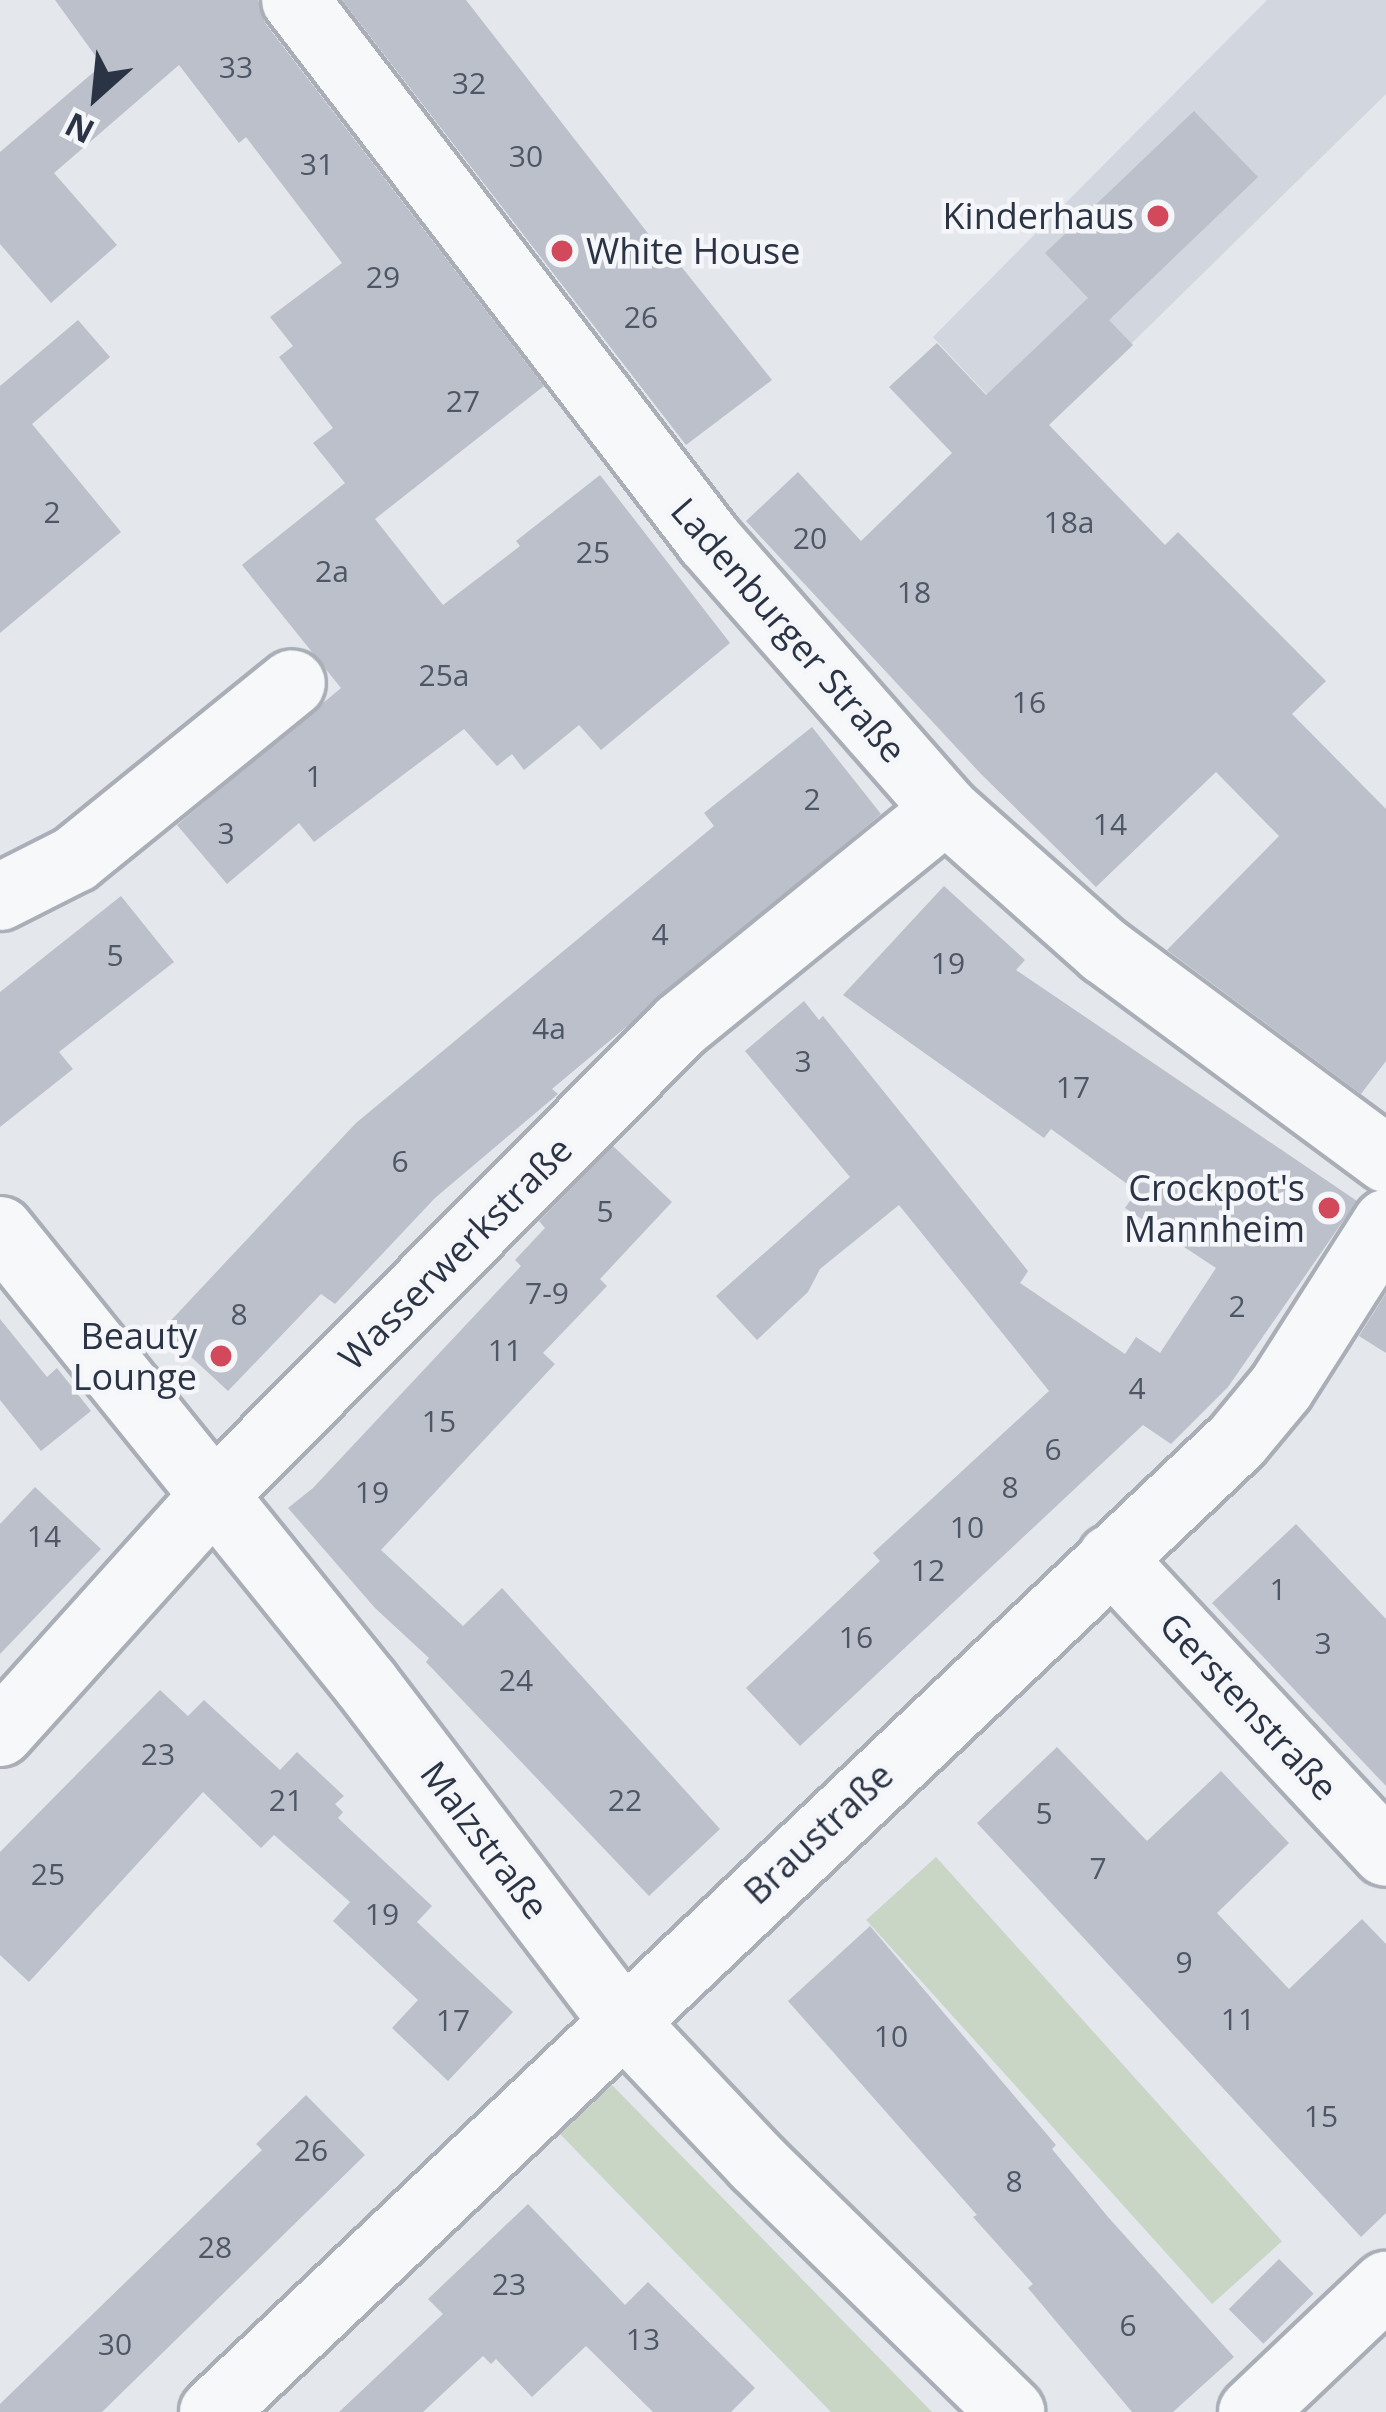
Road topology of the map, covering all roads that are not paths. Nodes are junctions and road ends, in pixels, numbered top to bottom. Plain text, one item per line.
1 (295, 0) edge
2 (292, 683) dead end
3 (946, 810) junction
4 (0, 897) edge
5 (1386, 1159) edge
6 (1386, 1223) edge
7 (0, 1231) edge
8 (216, 1493) junction
9 (1112, 1558) junction
10 (0, 1733) edge
11 (1386, 1852) edge
12 (621, 2019) junction
13 (1386, 2285) edge
14 (213, 2412) edge
15 (1011, 2412) edge
16 (1252, 2412) edge

1 - 3 street, Ladenburger Straße
2 - 4 street
3 - 5 street, Ladenburger Straße
3 - 8 street, Wasserwerkstraße
6 - 9 street, Braustraße
7 - 8 street, Malzstraße
8 - 10 street, Wasserwerkstraße
8 - 12 street, Malzstraße
9 - 11 street, Gerstenstraße
9 - 12 street, Braustraße
12 - 14 street, Braustraße
12 - 15 street, Malzstraße
13 - 16 street

